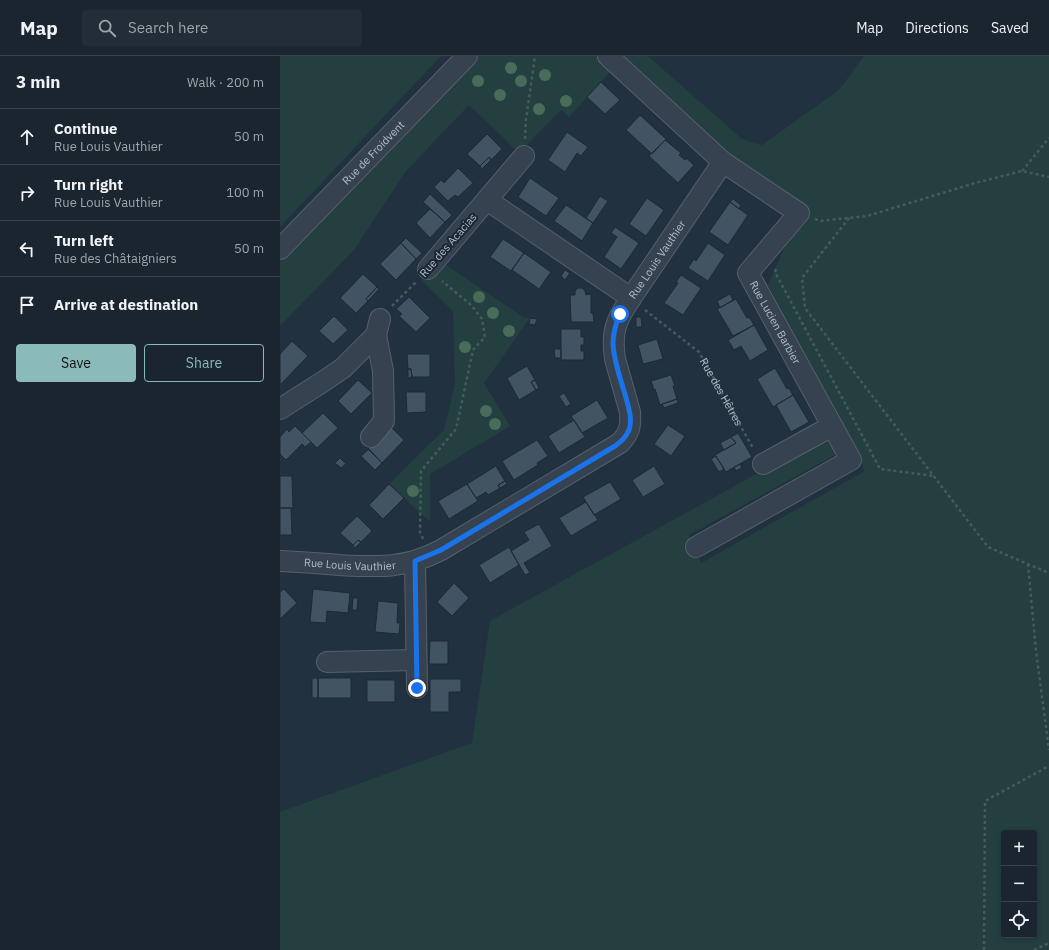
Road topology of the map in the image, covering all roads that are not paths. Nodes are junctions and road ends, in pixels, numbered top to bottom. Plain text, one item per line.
1 (466, 56) edge
2 (608, 56) edge
3 (524, 156) road end
4 (723, 162) junction
5 (487, 200) junction
6 (280, 249) edge
7 (428, 269) road end
8 (631, 298) junction
9 (280, 410) edge
10 (832, 426) junction
11 (371, 437) dead end
12 (763, 464) road end
13 (696, 547) dead end
14 (424, 558) junction
15 (280, 561) edge
16 (416, 660) junction
17 (327, 662) dead end
18 (417, 688) dead end

1 - 6 street, Rue de Froidvent
2 - 4 street
3 - 5 street, Rue des Acacias
4 - 8 street, Rue Louis Vauthier
4 - 10 street, Rue Lucien Barbier
5 - 7 street, Rue des Acacias
5 - 8 street
8 - 14 street, Rue Louis Vauthier
9 - 11 street
10 - 12 street
10 - 13 street, Rue Lucien Barbier
14 - 15 street, Rue Louis Vauthier
14 - 16 street
16 - 17 street
16 - 18 street

